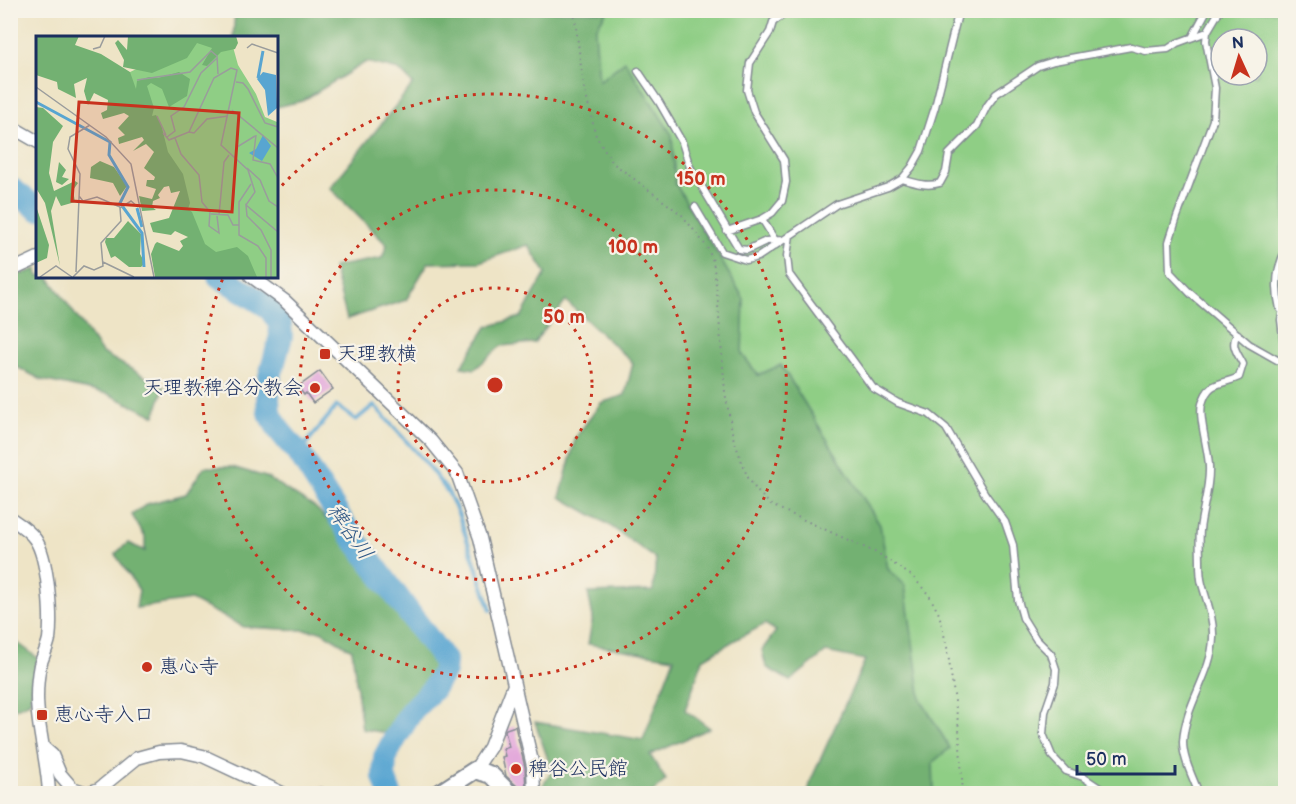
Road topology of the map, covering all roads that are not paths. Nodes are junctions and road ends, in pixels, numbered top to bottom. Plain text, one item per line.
1 (794, 10) edge
2 (959, 10) edge
3 (1207, 10) edge
4 (1220, 10) edge
5 (1207, 32) junction
6 (1193, 37) junction
7 (638, 71) dead end
8 (10, 126) edge
9 (36, 141) edge
10 (902, 179) junction
11 (696, 207) dead end
12 (762, 219) junction
13 (727, 231) junction
14 (790, 235) junction
15 (775, 240) junction
16 (784, 240) junction
17 (1286, 250) edge
18 (36, 259) edge
19 (10, 271) edge
20 (254, 278) edge
21 (1286, 292) edge
22 (1282, 315) junction
23 (1238, 334) junction
24 (1286, 363) edge
25 (10, 518) edge
26 (514, 685) junction
27 (43, 747) junction
28 (475, 770) junction
29 (49, 794) edge
30 (284, 794) edge
31 (438, 794) edge
32 (510, 794) edge
33 (534, 794) edge
34 (1105, 794) edge
35 (1199, 794) edge

1 - 12 lane
2 - 10 lane
3 - 6 lane
4 - 5 lane
5 - 6 lane
5 - 23 lane
6 - 10 lane
7 - 13 lane
8 - 9 street
10 - 14 lane
11 - 16 lane
12 - 13 lane
12 - 15 lane
13 - 15 lane
14 - 16 lane
14 - 34 lane
15 - 16 lane
17 - 22 lane
18 - 19 street
20 - 26 street
21 - 22 lane
22 - 24 lane
23 - 24 lane
23 - 35 lane
25 - 27 street
26 - 28 street
26 - 33 street
27 - 29 street
27 - 30 street
28 - 31 main road
28 - 32 main road

